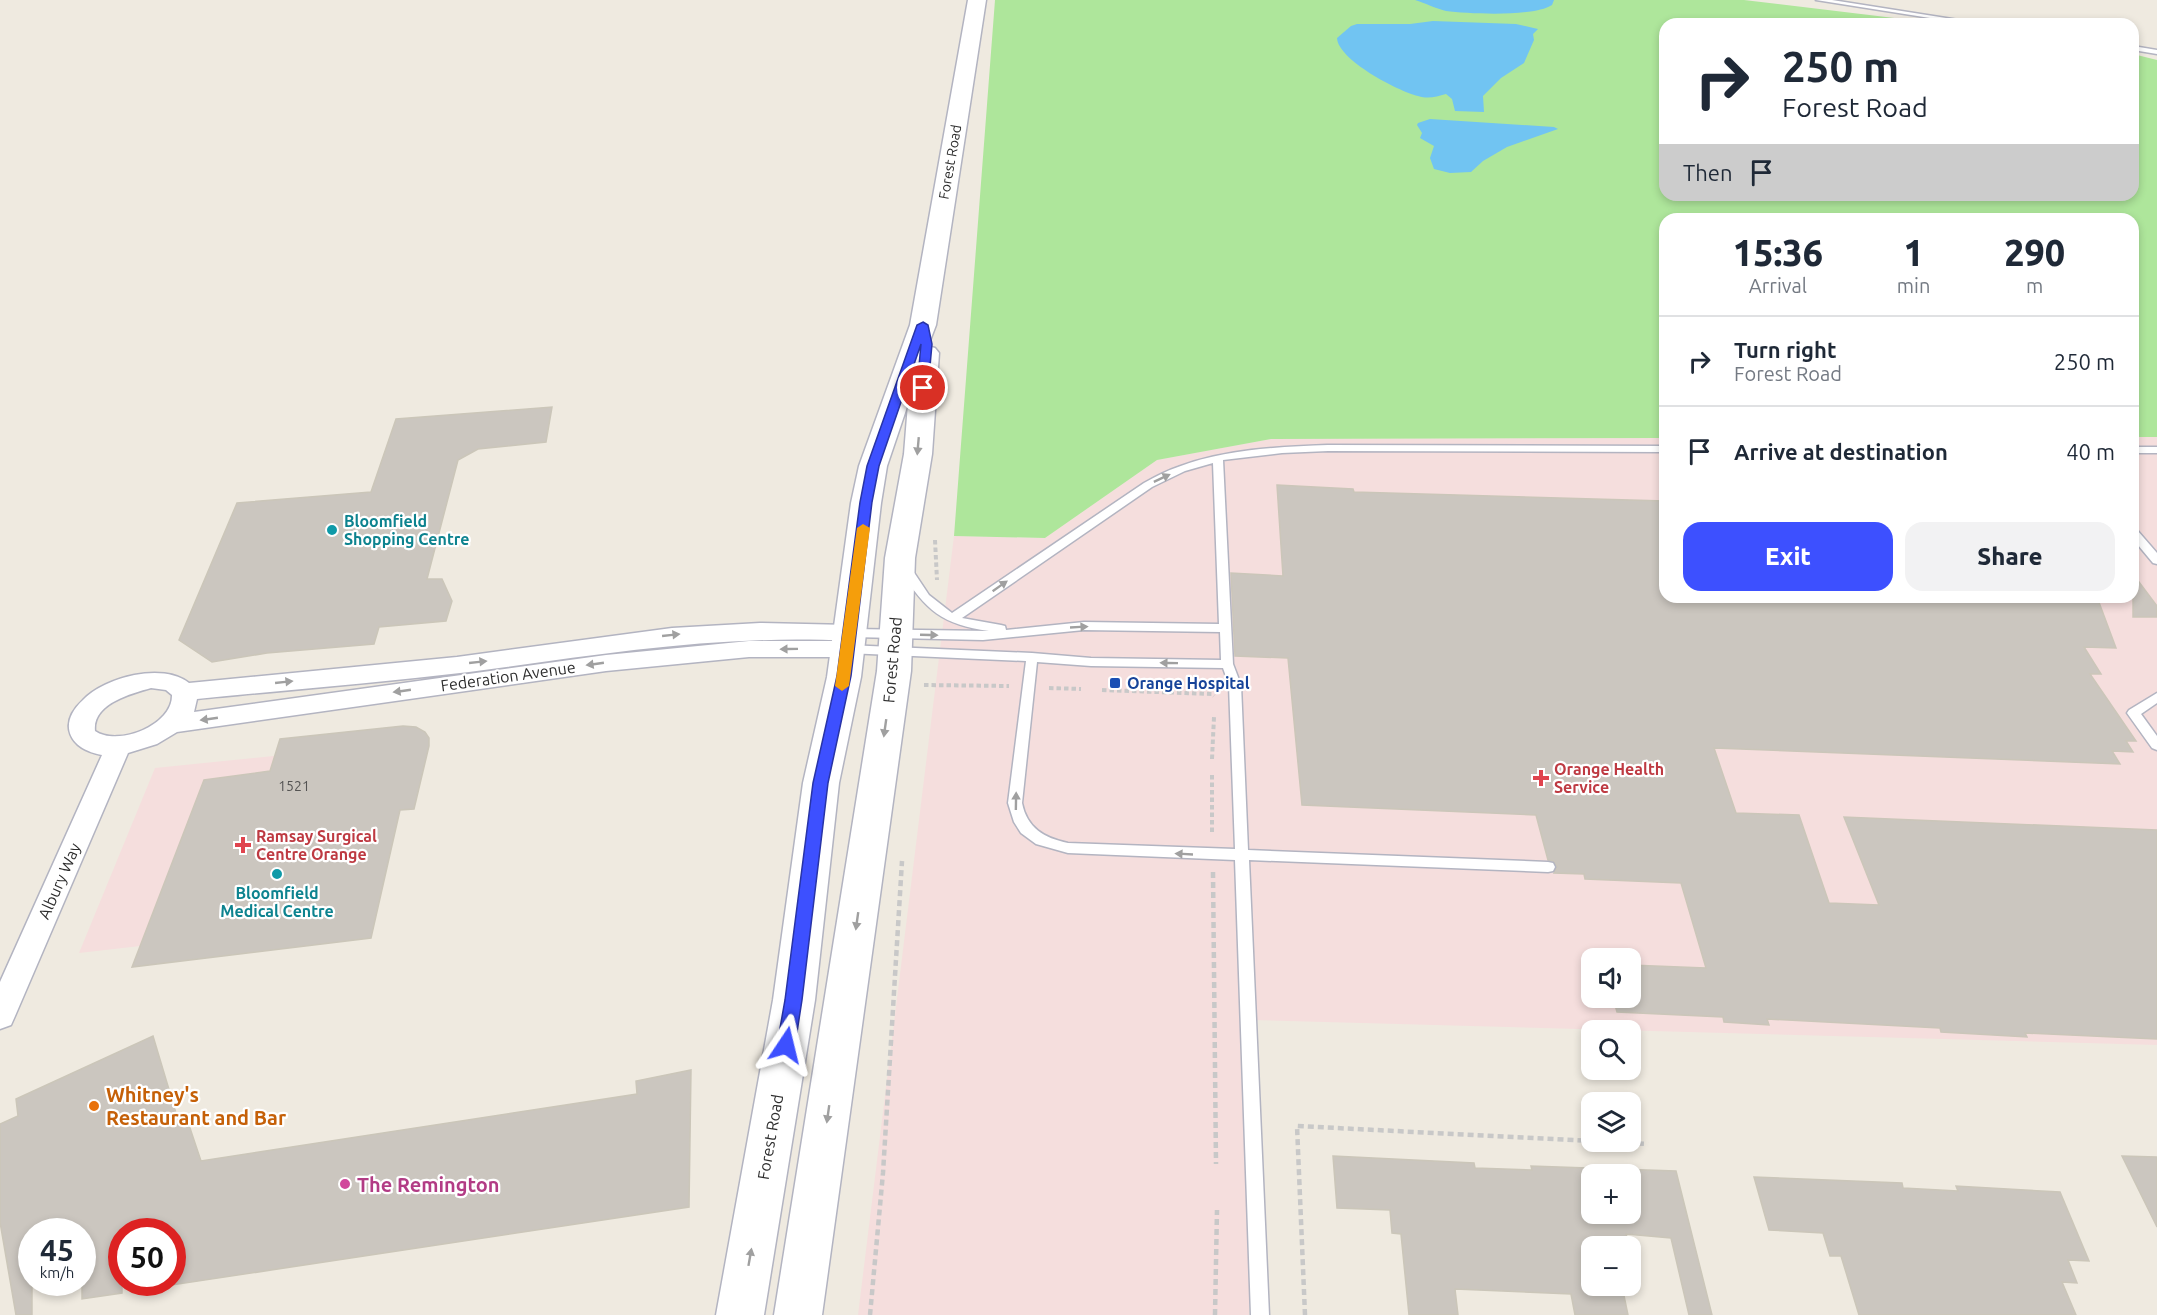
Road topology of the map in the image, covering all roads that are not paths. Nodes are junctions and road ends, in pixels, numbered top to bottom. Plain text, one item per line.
1 (977, 0) edge
2 (1819, 0) edge
3 (1890, 0) edge
4 (1840, 2) edge
5 (1891, 10) junction
6 (1942, 18) edge
7 (2139, 49) edge
8 (2157, 52) edge
9 (923, 325) junction
10 (1659, 449) edge
11 (2139, 450) edge
12 (2157, 450) edge
13 (1218, 458) junction
14 (2139, 539) edge
15 (900, 558) junction
16 (2157, 560) edge
17 (952, 619) junction
18 (1225, 628) junction
19 (1020, 632) junction
20 (848, 641) junction
21 (895, 642) junction
22 (1032, 657) junction
23 (1227, 664) junction
24 (184, 692) junction
25 (2157, 697) edge
26 (171, 724) junction
27 (2157, 745) edge
28 (118, 747) junction
29 (1243, 856) junction
30 (1548, 867) dead end
31 (0, 1016) edge
32 (740, 1315) edge
33 (798, 1315) edge
34 (1260, 1315) edge

1 - 9 main road, Forest Road
2 - 4 lane
3 - 5 lane
4 - 5 lane
5 - 6 lane
7 - 8 lane
9 -> 15 main road, Forest Road
9 - 20 main road, Forest Road
10 - 13 lane
11 - 12 lane
17 -> 13 lane
13 - 18 lane
14 - 16 lane
15 - 17 lane
15 - 21 main road, Forest Road
17 - 19 lane
19 -> 18 lane
18 - 23 lane
21 -> 19 lane
20 - 21 lane
24 -> 20 street, Federation Avenue
20 -> 26 street, Federation Avenue
32 -> 20 main road, Forest Road
21 - 22 lane
21 -> 33 main road, Forest Road
23 -> 22 lane
29 -> 22 lane
23 - 29 lane
24 - 26 street
24 - 28 street
25 - 27 lane
26 - 28 street
28 - 31 street, Albury Way
29 - 30 lane
29 - 34 lane

